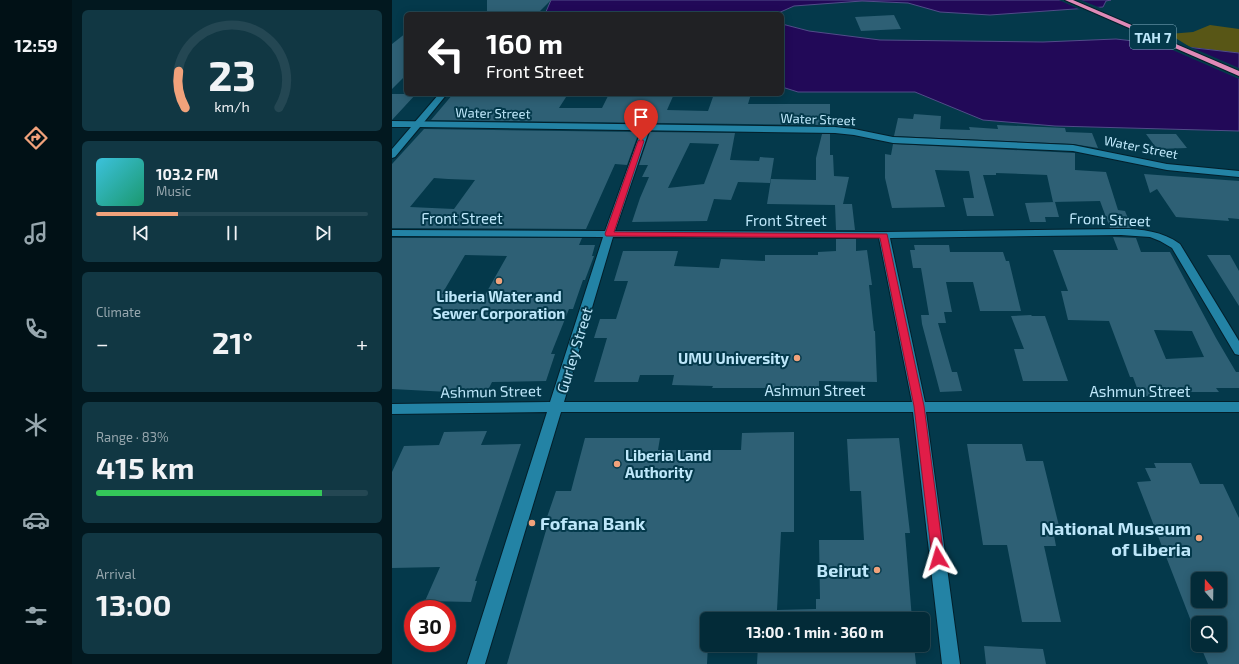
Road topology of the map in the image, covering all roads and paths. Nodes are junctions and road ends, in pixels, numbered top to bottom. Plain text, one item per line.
1 (1068, 0) edge
2 (1239, 74) edge
3 (441, 96) edge
4 (392, 124) edge
5 (417, 125) junction
6 (646, 128) junction
7 (392, 155) edge
8 (1239, 174) edge
9 (392, 233) edge
10 (609, 234) junction
11 (884, 236) junction
12 (1239, 350) edge
13 (919, 406) junction
14 (556, 407) junction
15 (1239, 407) edge
16 (392, 409) edge
17 (476, 664) edge
18 (951, 664) edge

1 - 2 highway, TAH 7
3 - 5 street
4 - 5 street, Water Street
5 - 6 street, Water Street
5 - 7 street
6 - 8 street, Water Street
6 - 10 street, Gurley Street
9 - 10 street, Front Street
10 - 11 street, Front Street
10 - 14 street, Gurley Street
11 - 12 street, Front Street
11 - 13 street
13 - 14 street, Ashmun Street
13 - 15 street, Ashmun Street
13 - 18 street
14 - 16 street, Ashmun Street
14 - 17 street, Gurley Street

